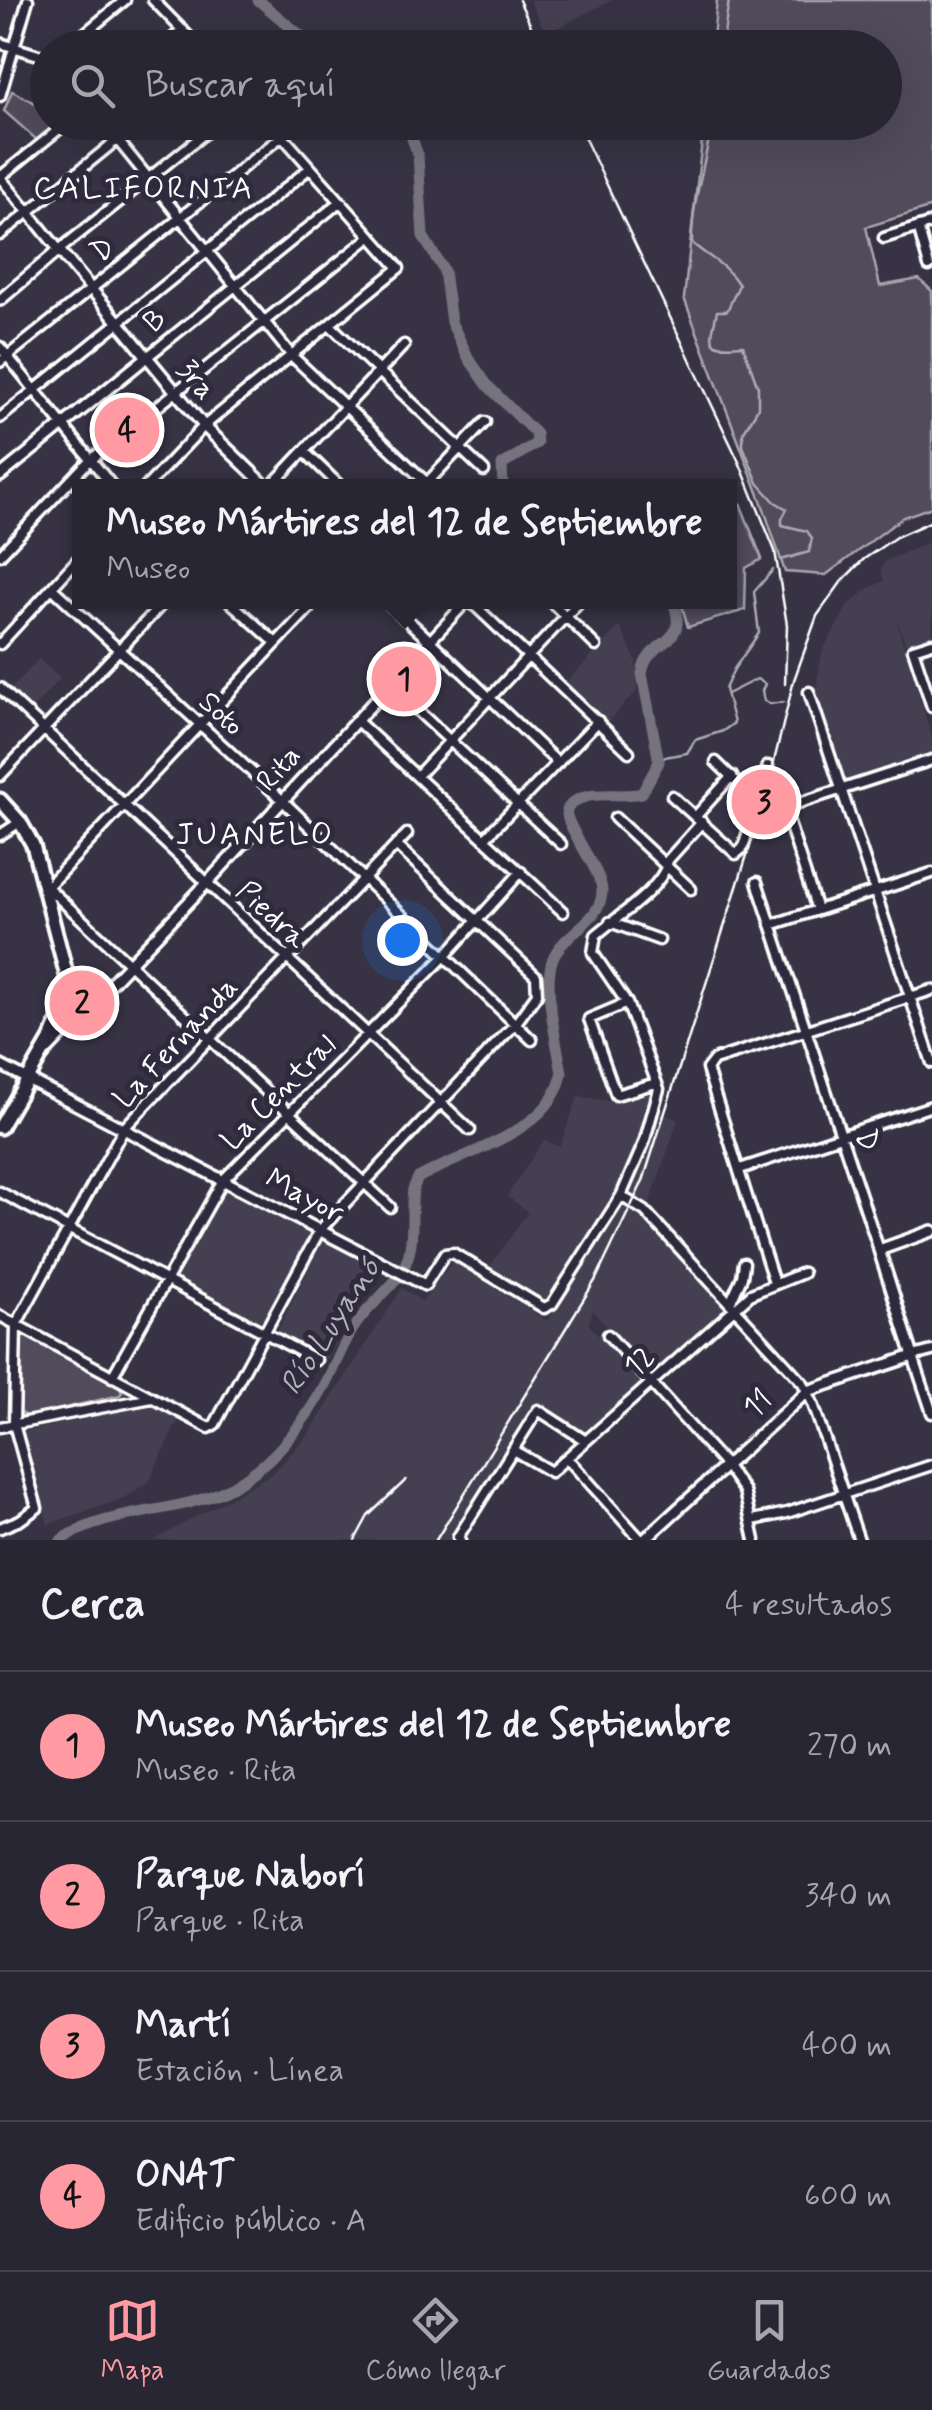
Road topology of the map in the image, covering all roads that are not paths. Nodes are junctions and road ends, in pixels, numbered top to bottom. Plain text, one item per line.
1 (28, 0) edge
2 (125, 0) edge
3 (154, 0) edge
4 (89, 30) edge
5 (184, 30) edge
6 (0, 43) edge
7 (14, 48) junction
8 (30, 53) edge
9 (0, 96) edge
10 (46, 140) edge
11 (117, 140) joint
12 (196, 140) edge
13 (277, 140) edge
14 (286, 140) edge
15 (310, 168) junction
16 (0, 177) edge
17 (148, 178) junction
18 (340, 202) junction
19 (28, 212) junction
20 (180, 218) junction
21 (932, 222) edge
22 (918, 228) junction
23 (0, 235) edge
24 (370, 236) junction
25 (884, 238) dead end
26 (60, 250) junction
27 (208, 252) junction
28 (929, 266) dead end
29 (235, 285) junction
30 (91, 290) junction
31 (0, 300) edge
32 (264, 320) junction
33 (119, 324) junction
34 (330, 325) junction
35 (404, 345) dead end
36 (0, 347) edge
37 (292, 356) junction
38 (147, 357) junction
39 (4, 359) edge
40 (378, 372) junction
41 (35, 390) junction
42 (176, 393) junction
43 (346, 405) junction
44 (0, 418) edge
45 (485, 422) dead end
46 (64, 425) junction
47 (204, 426) junction
48 (460, 448) junction
49 (304, 450) junction
50 (91, 460) junction
51 (484, 471) dead end
52 (0, 476) edge
53 (73, 479) edge
54 (107, 479) edge
55 (153, 479) edge
56 (261, 479) edge
57 (276, 479) edge
58 (334, 479) edge
59 (421, 479) edge
60 (432, 479) edge
61 (72, 480) edge
62 (0, 554) edge
63 (72, 566) edge
64 (52, 588) junction
65 (72, 607) edge
66 (75, 609) edge
67 (157, 609) edge
68 (238, 609) edge
69 (308, 609) edge
70 (396, 609) edge
71 (459, 609) edge
72 (474, 609) edge
73 (559, 609) edge
74 (572, 609) edge
75 (566, 615) junction
76 (430, 640) junction
77 (276, 643) junction
78 (932, 643) edge
79 (0, 644) edge
80 (596, 646) dead end
81 (119, 650) junction
82 (530, 656) junction
83 (390, 685) junction
84 (0, 688) edge
85 (809, 692) dead end
86 (490, 698) junction
87 (932, 708) edge
88 (356, 720) junction
89 (598, 721) junction
90 (200, 724) junction
91 (44, 728) junction
92 (450, 740) junction
93 (629, 752) dead end
94 (932, 760) edge
95 (716, 762) dead end
96 (558, 763) junction
97 (768, 766) dead end
98 (0, 776) edge
99 (417, 776) junction
100 (732, 776) junction
101 (840, 788) junction
102 (672, 796) dead end
103 (0, 800) edge
104 (282, 800) junction
105 (758, 802) junction
106 (518, 804) junction
107 (124, 805) junction
108 (616, 818) dead end
109 (699, 819) junction
110 (20, 822) junction
111 (406, 834) dead end
112 (0, 835) edge
113 (484, 839) junction
114 (561, 844) dead end
115 (396, 845) junction
116 (668, 867) junction
117 (520, 872) junction
118 (932, 872) edge
119 (363, 878) junction
120 (758, 882) dead end
121 (206, 884) junction
122 (46, 886) junction
123 (691, 890) dead end
124 (876, 892) junction
125 (818, 910) junction
126 (563, 912) dead end
127 (476, 920) junction
128 (610, 922) junction
129 (771, 925) junction
130 (659, 940) dead end
131 (444, 956) junction
132 (286, 958) junction
133 (132, 963) junction
134 (932, 990) edge
135 (909, 998) junction
136 (627, 1003) junction
137 (516, 1024) junction
138 (805, 1032) junction
139 (367, 1034) junction
140 (210, 1038) junction
141 (532, 1040) dead end
142 (43, 1054) junction
143 (932, 1062) edge
144 (0, 1065) edge
145 (27, 1079) junction
146 (656, 1083) junction
147 (441, 1103) junction
148 (932, 1106) edge
149 (290, 1112) junction
150 (0, 1127) edge
151 (124, 1128) junction
152 (470, 1130) dead end
153 (840, 1136) junction
154 (740, 1168) junction
155 (223, 1180) junction
156 (363, 1183) junction
157 (0, 1192) edge
158 (620, 1196) junction
159 (390, 1207) dead end
160 (70, 1229) junction
161 (320, 1230) junction
162 (932, 1231) edge
163 (879, 1250) junction
164 (744, 1262) dead end
165 (803, 1274) dead end
166 (167, 1280) junction
167 (774, 1283) junction
168 (426, 1285) joint
169 (733, 1305) junction
170 (0, 1316) edge
171 (16, 1324) junction
172 (265, 1332) junction
173 (608, 1334) dead end
174 (932, 1351) edge
175 (914, 1356) junction
176 (316, 1360) dead end
177 (112, 1377) junction
178 (652, 1384) junction
179 (128, 1385) junction
180 (808, 1392) junction
181 (152, 1398) junction
182 (119, 1404) junction
183 (932, 1414) edge
184 (14, 1424) junction
185 (0, 1426) edge
186 (586, 1441) junction
187 (513, 1450) junction
188 (567, 1458) junction
189 (932, 1465) edge
190 (726, 1466) junction
191 (844, 1494) junction
192 (753, 1520) junction
193 (0, 1528) edge
194 (459, 1539) edge
195 (642, 1540) edge
196 (755, 1540) edge
197 (859, 1540) edge

1 - 7 street
2 - 4 street
3 - 5 street
6 - 7 street
7 - 8 street
7 - 9 street
10 - 16 street
11 - 17 street
11 - 19 street
12 - 17 street
13 - 20 street, D
14 - 15 street
15 - 18 street
15 - 27 street
16 - 19 street, 3ra
17 - 20 street
17 - 26 street
18 - 24 street
18 - 29 street, B
19 - 23 street
19 - 26 street, 3ra
20 - 27 street
20 - 30 street, D
21 - 22 street
22 - 25 street
22 - 28 street
24 - 32 street
24 - 34 street
26 - 30 street, 3ra
26 - 31 street
27 - 29 street
27 - 33 street
29 - 32 street
29 - 38 street, B
30 - 33 street, 3ra
30 - 39 street, D
32 - 37 street
32 - 42 street
33 - 38 street, 3ra
33 - 41 street
34 - 37 street
34 - 40 street
35 - 40 street
36 - 39 street
37 - 43 street
37 - 47 street
38 - 42 street, 3ra
38 - 46 street, B
39 - 41 street
40 - 43 street
40 - 48 street
41 - 44 street
41 - 46 street
42 - 47 street, 3ra
42 - 50 street
43 - 49 street
43 - 59 street
45 - 48 street
46 - 50 street
46 - 52 street, B
47 - 55 street
47 - 56 street, 3ra
48 - 51 street
48 - 60 street
49 - 57 street
49 - 58 street
50 - 53 street
50 - 54 street
61 - 62 street
63 - 64 street
64 - 65 street, Soto
64 - 79 street
66 - 81 street, Soto
67 - 81 street
68 - 77 street
69 - 77 street
70 - 76 street
71 - 76 street, Rita
72 - 82 street
73 - 75 street
74 - 75 street
75 - 80 street
75 - 82 street
76 - 83 street, Rita
76 - 86 street
77 - 90 street
78 - 87 street
81 - 90 street, Soto
81 - 91 street
82 - 86 street
82 - 89 street
83 - 88 street, Rita
83 - 92 street
84 - 91 street, Piedra
85 - 101 street
86 - 92 street
86 - 96 street
88 - 99 street
88 - 104 street, Rita
89 - 93 street
89 - 96 street
90 - 104 street, Soto
90 - 107 street
91 - 98 street
91 - 107 street, Piedra
92 - 99 street
92 - 106 street
94 - 101 street
95 - 100 street
96 - 106 street
97 - 105 street
99 - 113 street
100 - 105 street
100 - 109 street
101 - 124 street
101 - 125 street
102 - 109 street
103 - 110 main road
104 - 119 street, Soto
104 - 121 street, Rita
105 - 109 street
106 - 113 street
106 - 114 street
107 - 121 street, Piedra
107 - 122 street
108 - 116 street
109 - 116 street
110 - 112 street
110 - 122 main road
111 - 115 street, La Fernanda
113 - 117 street
115 - 119 street, La Fernanda
115 - 127 street
116 - 123 street
116 - 128 street
117 - 126 street
117 - 127 street, La Central
118 - 124 street
119 - 131 street, Soto
119 - 132 street, La Fernanda
120 - 129 street, D
121 - 132 street, Piedra
121 - 133 street, Rita
122 - 133 street
122 - 142 main road
124 - 125 street
124 - 135 street
125 - 129 street
127 - 131 street, La Central
127 - 137 street
128 - 130 street
128 - 136 street
129 - 138 street, D
131 - 137 street, Soto
131 - 139 street, La Central
132 - 139 street, Piedra
132 - 140 street, La Fernanda
133 - 140 street
133 - 142 street, Rita
134 - 135 street
135 - 138 street
135 - 143 street
136 - 146 street
136 - 146 street
137 - 141 street, Soto
137 - 147 street
138 - 153 street, D
138 - 154 street
139 - 147 street, Piedra
139 - 149 street, La Central
140 - 149 street
140 - 151 street, La Fernanda
142 - 145 main road
144 - 145 street
145 - 150 main road
145 - 151 street, Mayor
146 - 158 street
147 - 152 street, Piedra
147 - 156 street
148 - 153 street
149 - 155 street, La Central
149 - 156 street
151 - 155 street, Mayor
151 - 160 street, La Fernanda
153 - 154 street
153 - 163 street, D
154 - 167 street
155 - 161 street, Mayor
155 - 166 street, La Central
156 - 159 street
156 - 161 street
157 - 160 street
158 - 168 street, Mayor
158 - 169 street
160 - 166 street
160 - 171 street, La Fernanda
161 - 168 street, Mayor
161 - 172 street
162 - 163 street
163 - 175 street, D
164 - 169 street
165 - 167 street, 12
166 - 172 street
166 - 177 street, La Central
167 - 169 street, 12
169 - 178 street, 12
169 - 180 street
170 - 171 street
171 - 177 street
171 - 184 street, La Fernanda
172 - 176 street
172 - 181 street
173 - 178 street
174 - 175 street, 11
175 - 180 street, 11
175 - 183 street, D
177 - 179 street
178 - 186 street, 12
178 - 190 street
179 - 181 street
179 - 182 street
180 - 190 street, 11
180 - 191 street
181 - 182 street
182 - 184 street
184 - 185 street
184 - 193 street, La Fernanda
186 - 187 street
186 - 188 street, 12
187 - 188 street
187 - 194 street
188 - 195 street
189 - 191 street
190 - 192 street
190 - 195 street, 11
191 - 192 street
191 - 197 street
192 - 196 street

